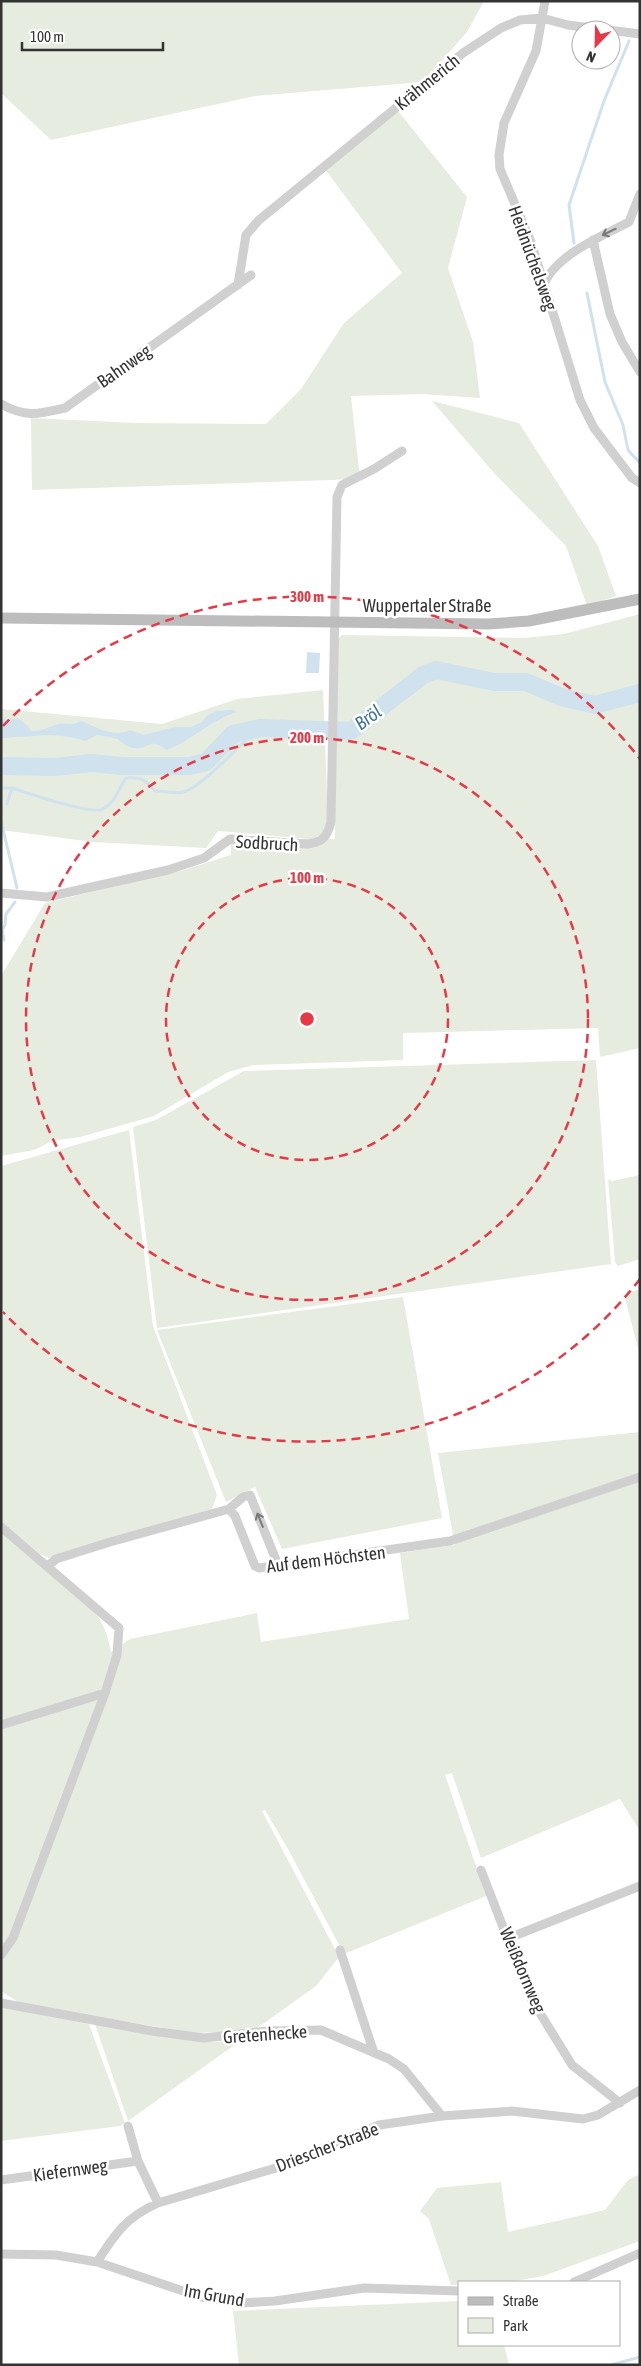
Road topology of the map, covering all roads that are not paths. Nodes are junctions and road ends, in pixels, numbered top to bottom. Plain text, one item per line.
1 (545, 1) edge
2 (542, 18) junction
3 (640, 34) edge
4 (640, 194) edge
5 (593, 240) junction
6 (251, 275) dead end
7 (544, 284) junction
8 (238, 285) junction
9 (640, 372) edge
10 (1, 404) edge
11 (402, 452) dead end
12 (640, 483) edge
13 (640, 599) edge
14 (1, 618) edge
15 (334, 622) junction
16 (1, 893) edge
17 (640, 1477) edge
18 (229, 1509) junction
19 (1, 1527) edge
20 (278, 1565) junction
21 (48, 1566) junction
22 (105, 1693) junction
23 (1, 1725) edge
24 (481, 1870) dead end
25 (640, 1886) edge
26 (509, 1938) junction
27 (340, 1950) dead end
28 (1, 1955) edge
29 (1, 2002) edge
30 (374, 2053) junction
31 (640, 2090) edge
32 (620, 2103) junction
33 (442, 2116) junction
34 (128, 2126) dead end
35 (138, 2161) junction
36 (1, 2180) edge
37 (158, 2203) junction
38 (640, 2253) edge
39 (1, 2254) edge
40 (97, 2262) junction
41 (576, 2281) edge
42 (458, 2291) edge

1 - 2 street, Heidnüchelsweg
2 - 3 street
2 - 7 street, Heidnüchelsweg
2 - 8 street, Krähmerich
4 -> 5 street
5 - 7 street
5 - 9 street
6 - 8 street, Bahnweg
7 - 12 street, Heidnüchelsweg
8 - 10 street, Bahnweg
11 - 15 street, Sodbruch
13 - 15 main road, Wuppertaler Straße
14 - 15 main road, Wuppertaler Straße
15 - 16 street, Sodbruch
17 - 20 street, Auf dem Höchsten
18 - 20 street, Auf dem Höchsten
20 -> 18 street
18 - 21 street
19 - 21 street
21 - 22 street
22 - 23 street
22 - 28 street
24 - 26 street, Weißdornweg
25 - 26 street
26 - 32 street, Weißdornweg
27 - 30 street
29 - 30 street, Gretenhecke
30 - 33 street, Gretenhecke
31 - 32 street, Driescher Straße
32 - 33 street, Driescher Straße
33 - 37 street, Driescher Straße
34 - 35 street
35 - 36 street, Kiefernweg
35 - 37 street
37 - 40 street, Driescher Straße
38 - 41 street
39 - 40 street, Im Grund
40 - 42 street, Im Grund

